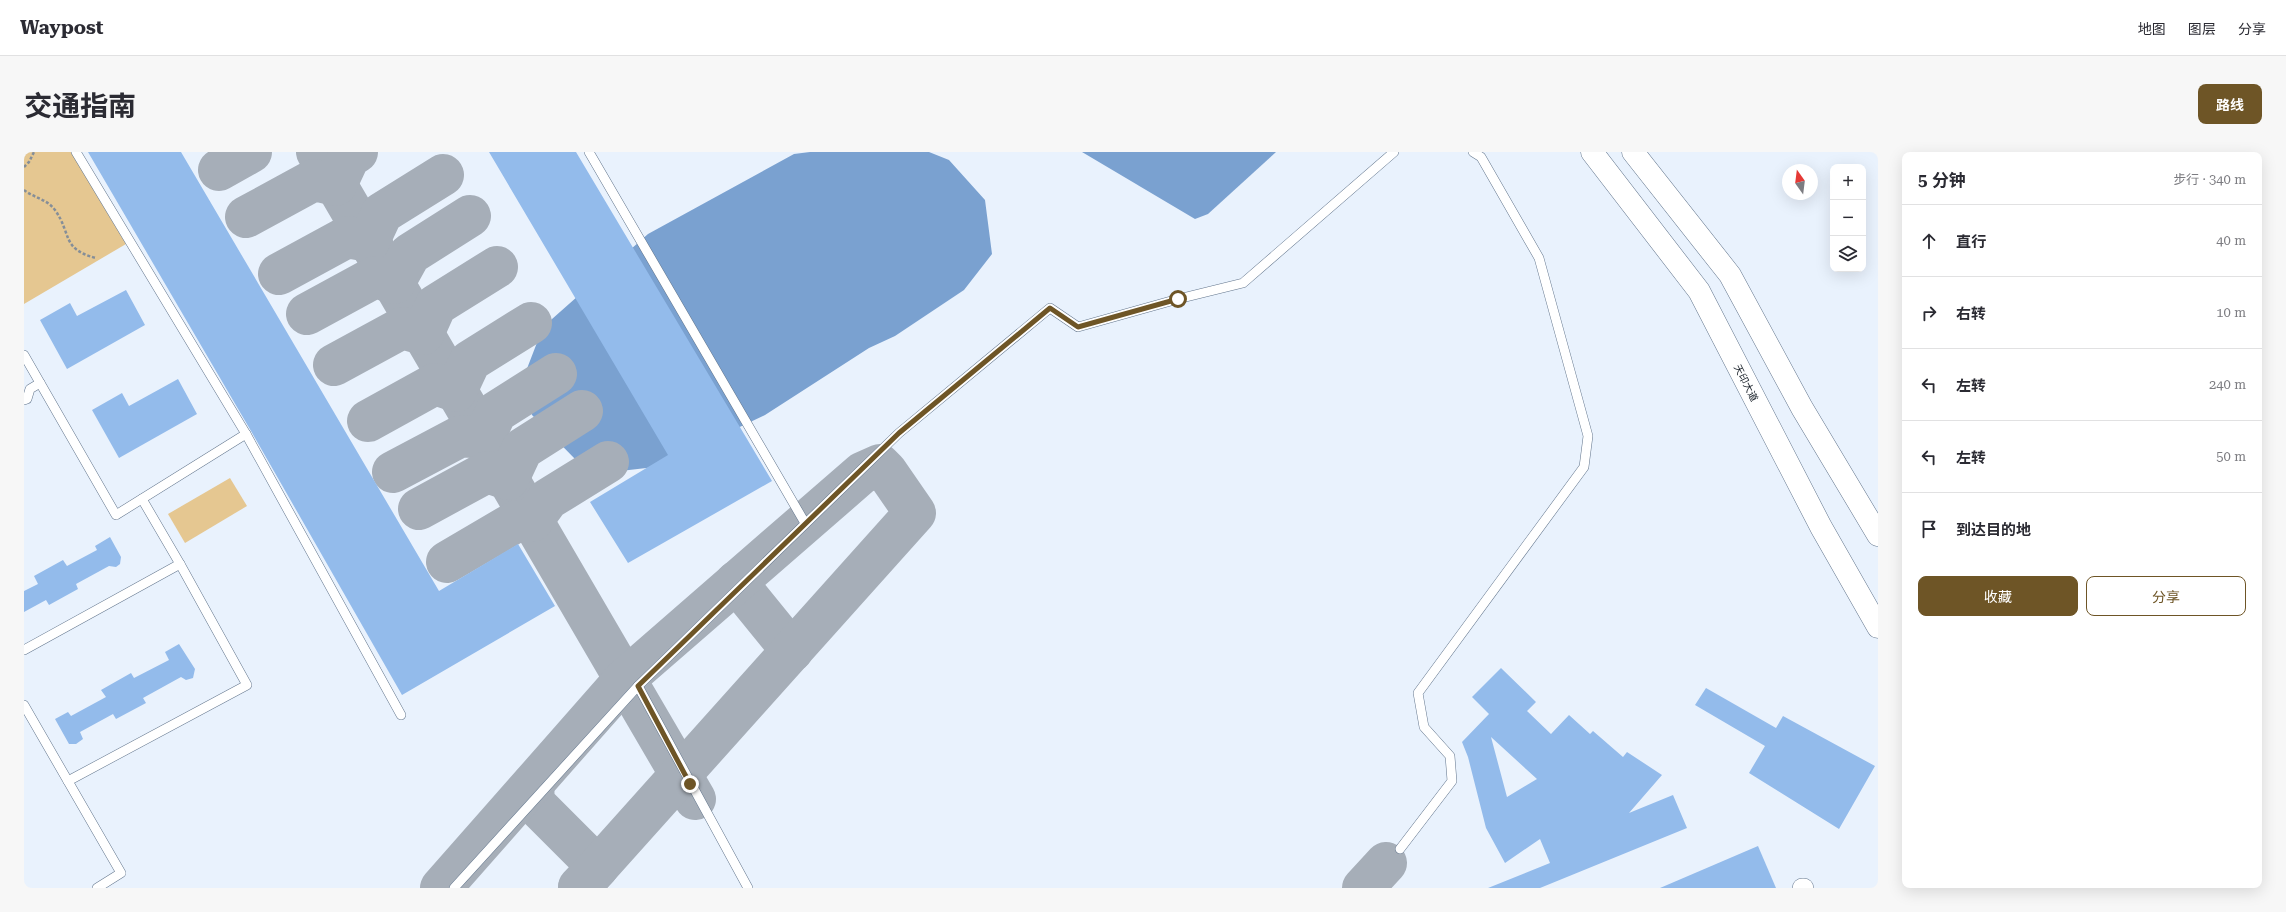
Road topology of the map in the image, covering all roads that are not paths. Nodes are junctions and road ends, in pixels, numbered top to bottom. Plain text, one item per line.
1 (76, 152) edge
2 (589, 152) edge
3 (1394, 152) edge
4 (1473, 152) edge
5 (1592, 152) edge
6 (1633, 152) edge
7 (24, 355) edge
8 (40, 383) junction
9 (24, 400) edge
10 (246, 434) junction
11 (142, 499) junction
12 (804, 523) junction
13 (1878, 535) edge
14 (180, 564) junction
15 (1878, 627) edge
16 (24, 650) edge
17 (638, 686) junction
18 (24, 705) edge
19 (401, 715) dead end
20 (68, 782) junction
21 (1400, 850) dead end
22 (97, 888) edge
23 (454, 888) edge
24 (748, 888) edge

1 - 10 lane
2 - 12 lane
3 - 12 lane
4 - 21 lane
5 - 15 main road, 天印大道
6 - 13 main road
7 - 8 lane
8 - 9 lane
8 - 11 lane
10 - 11 lane
10 - 19 lane
11 - 14 lane
12 - 17 lane
14 - 16 lane
14 - 20 lane
17 - 23 lane
17 - 24 lane
18 - 20 lane
20 - 22 lane

